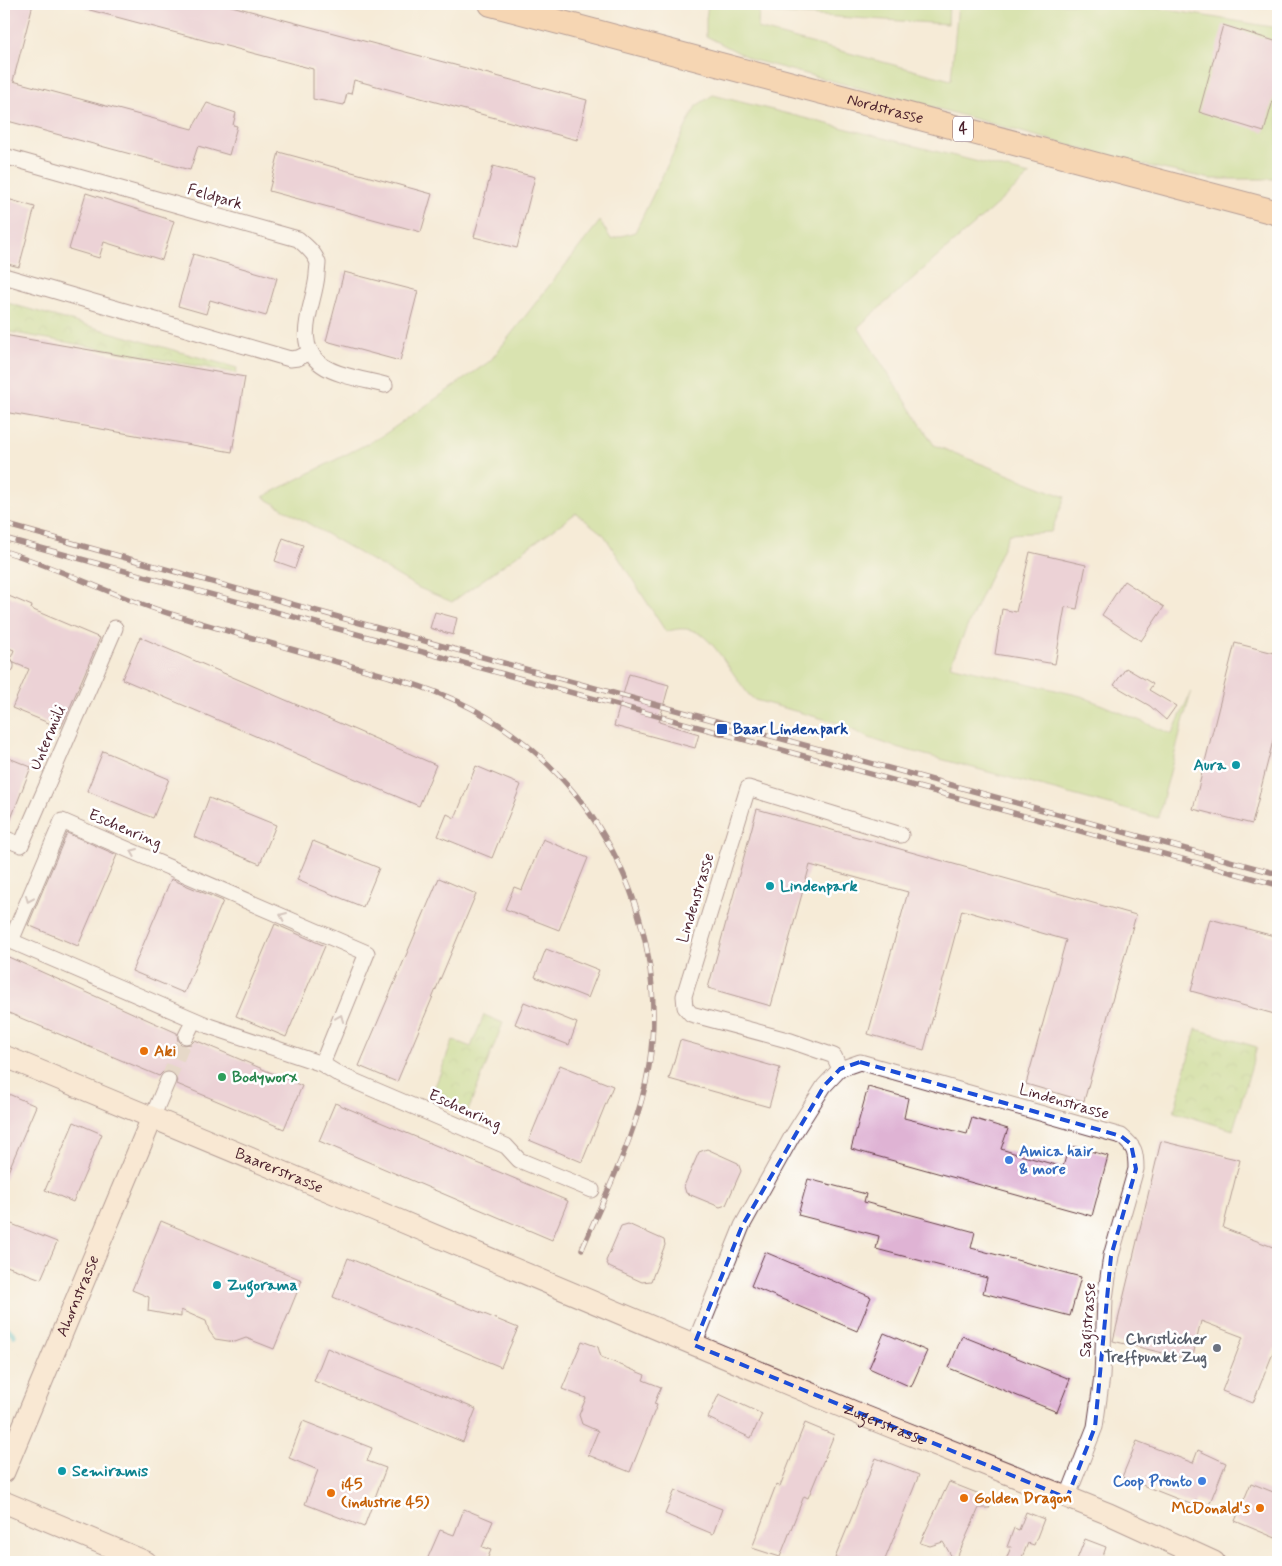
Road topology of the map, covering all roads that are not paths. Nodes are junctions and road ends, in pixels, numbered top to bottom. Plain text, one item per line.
1 (491, 4) edge
2 (4, 156) edge
3 (1278, 213) edge
4 (4, 276) edge
5 (311, 352) junction
6 (385, 385) dead end
7 (115, 628) dead end
8 (901, 835) dead end
9 (4, 838) edge
10 (194, 1020) junction
11 (186, 1036) tunnel mouth
12 (4, 1056) edge
13 (322, 1064) junction
14 (840, 1069) junction
15 (168, 1080) tunnel mouth
16 (152, 1118) junction
17 (1131, 1144) joint
18 (592, 1190) dead end
19 (554, 1286) joint
20 (694, 1344) junction
21 (4, 1472) edge
22 (1067, 1498) junction
23 (4, 1502) edge
24 (146, 1562) edge
25 (1214, 1562) edge

1 - 3 main road, Nordstrasse / 4
2 - 5 street, Feldpark
4 - 5 street
5 - 6 street
7 - 9 street, Untermüli
8 - 14 street, Lindenstrasse
10 - 11 street
10 - 13 street, Eschenring
13 -> 10 street, Eschenring
12 - 16 main road, Baarerstrasse
13 - 18 street, Eschenring
14 - 17 street, Lindenstrasse
14 - 20 street
15 - 16 street
16 - 19 main road, Baarerstrasse
16 - 21 main road, Ahornstrasse
17 - 22 street, Sagistrasse
19 - 20 main road, Zugerstrasse
20 - 22 main road, Zugerstrasse
22 - 25 main road, Zugerstrasse
23 - 24 main road

